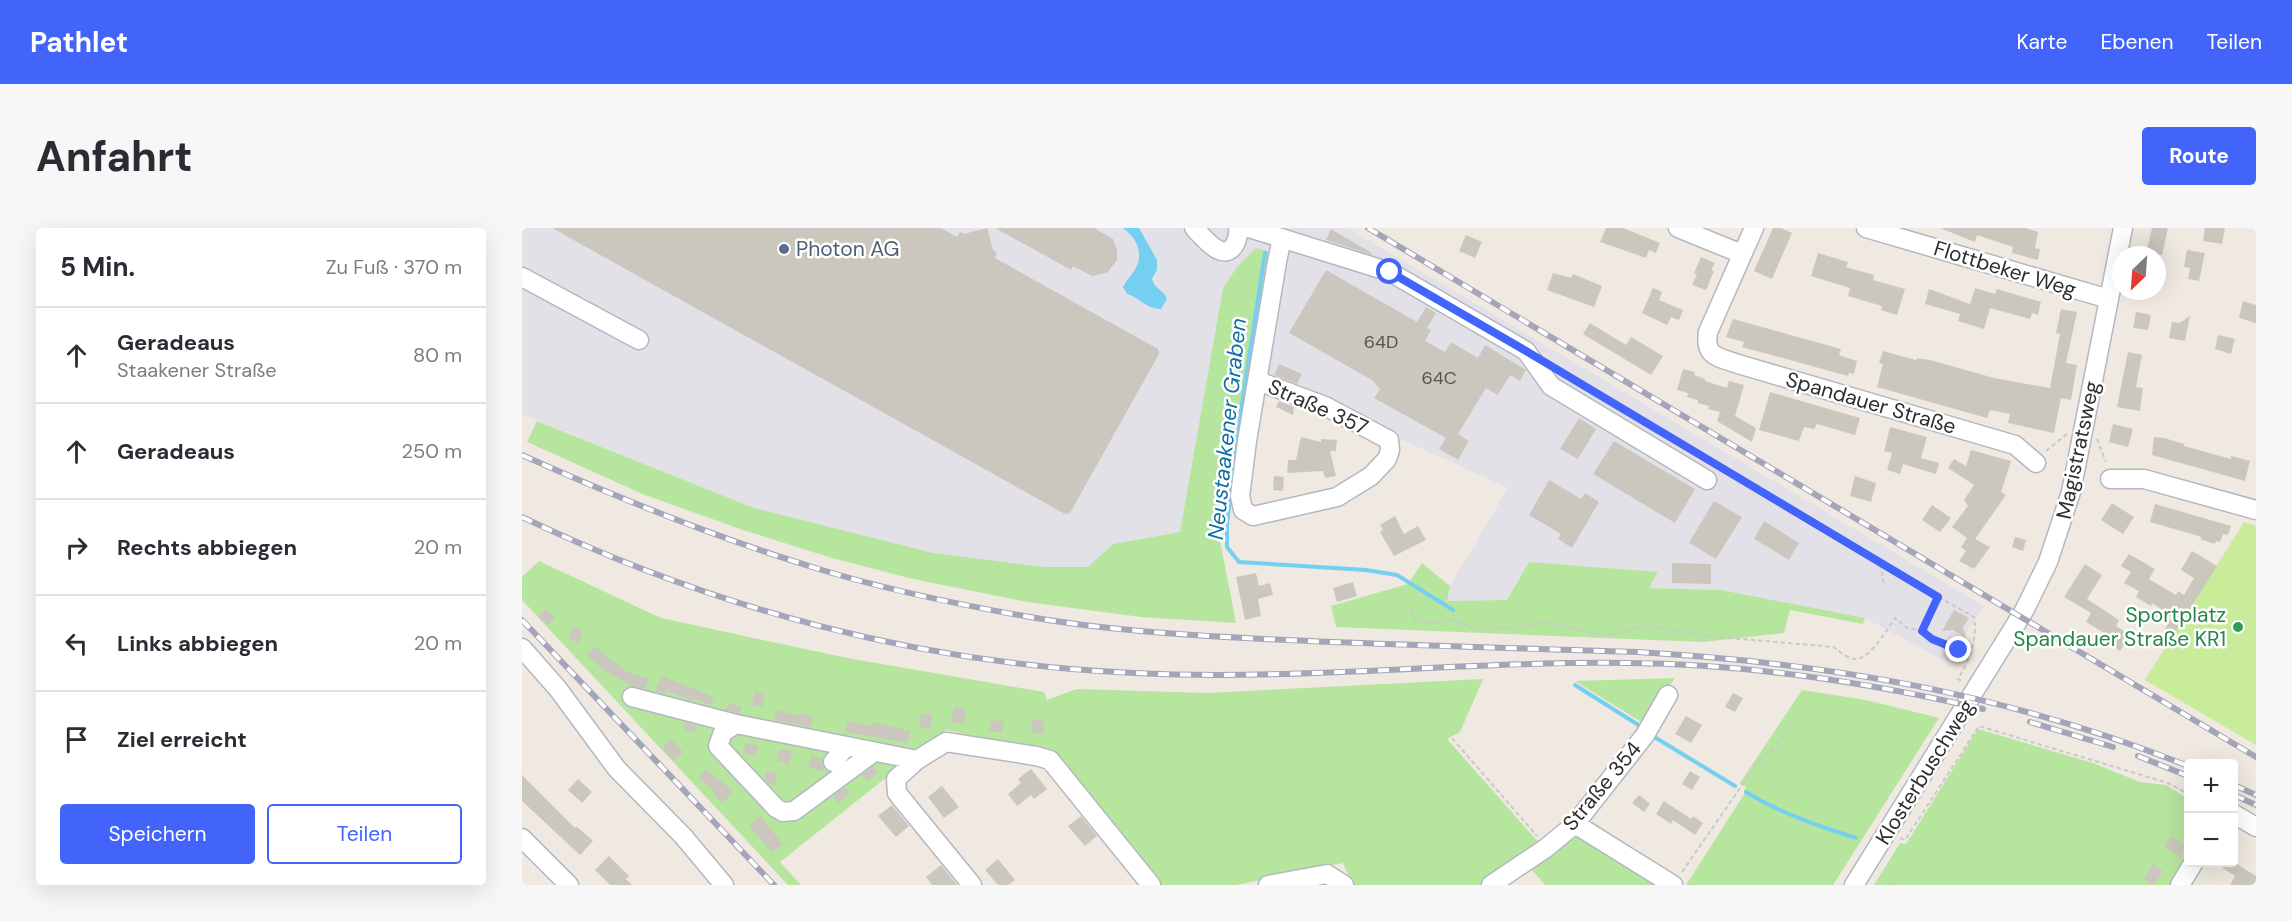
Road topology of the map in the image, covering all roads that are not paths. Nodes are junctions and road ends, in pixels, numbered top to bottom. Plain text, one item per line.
1 (1194, 228) edge
2 (1238, 228) edge
3 (1249, 228) edge
4 (1678, 228) edge
5 (1754, 228) edge
6 (1866, 228) edge
7 (2123, 228) edge
8 (1282, 238) junction
9 (1742, 254) junction
10 (522, 277) edge
11 (2109, 299) junction
12 (639, 340) dead end
13 (1258, 381) junction
14 (2037, 463) road end
15 (2108, 470) road end
16 (1707, 480) dead end
17 (2256, 510) edge
18 (522, 648) edge
19 (1995, 658) joint
20 (1668, 695) dead end
21 (632, 697) dead end
22 (725, 725) junction
23 (846, 747) junction
24 (874, 752) junction
25 (917, 760) junction
26 (833, 762) dead end
27 (2238, 816) edge
28 (1575, 824) junction
29 (2256, 827) edge
30 (522, 838) edge
31 (2191, 867) edge
32 (1673, 884) edge
33 (569, 885) edge
34 (724, 885) edge
35 (972, 885) edge
36 (1151, 885) edge
37 (1268, 885) edge
38 (1344, 885) edge
39 (1491, 885) edge
40 (1854, 885) edge
41 (2180, 885) edge

1 - 2 street
3 - 8 street
4 - 9 street
5 - 9 street
6 - 11 street, Flottbeker Weg
7 - 11 street, Magistratsweg
8 - 13 street, Straße 357
8 - 16 street
9 - 14 street, Spandauer Straße
10 - 12 street
11 - 19 street, Magistratsweg
13 - 13 street, Straße 357
15 - 17 street
18 - 34 street
19 - 40 street, Klosterbuschweg
20 - 28 street, Straße 354
21 - 22 street
22 - 23 street
22 - 24 street
23 - 24 street
23 - 26 street
24 - 25 street
25 - 35 street
25 - 36 street
27 - 29 street
28 - 32 street
28 - 39 street, Straße 354
30 - 33 street
31 - 41 street
37 - 38 street

